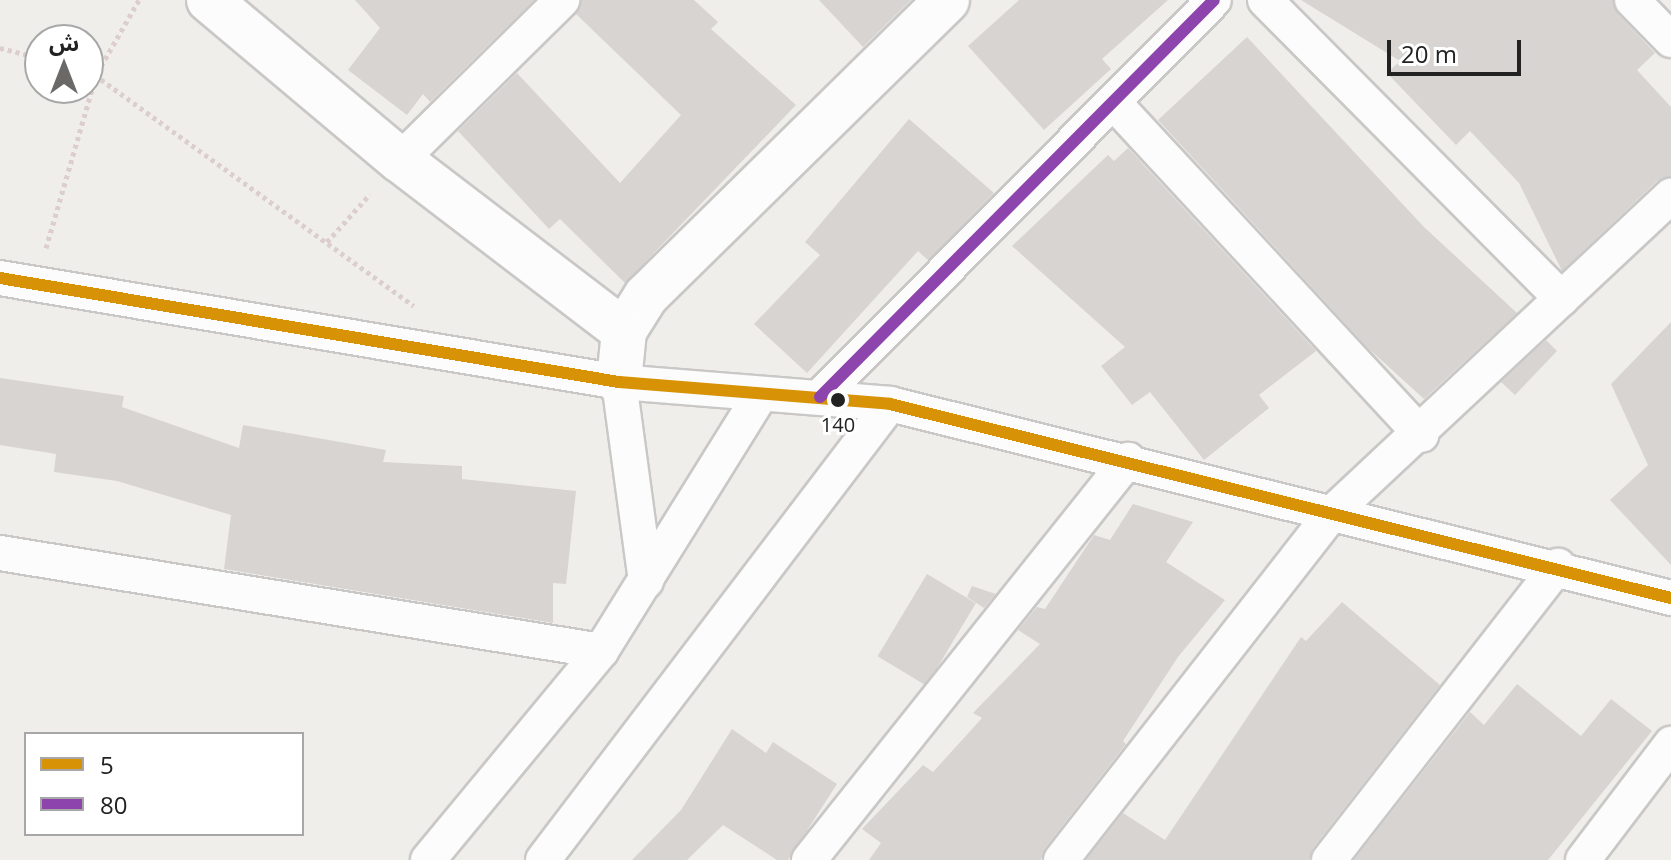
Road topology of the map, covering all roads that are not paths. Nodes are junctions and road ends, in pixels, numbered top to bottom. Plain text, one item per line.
1 (209, 0) edge
2 (562, 0) edge
3 (947, 0) edge
4 (1214, 0) edge
5 (1265, 0) edge
6 (1632, 0) edge
7 (1671, 40) edge
8 (1115, 104) junction
9 (400, 160) junction
10 (1671, 196) edge
11 (0, 278) edge
12 (1562, 299) junction
13 (624, 331) junction
14 (619, 382) junction
15 (759, 397) junction
16 (820, 397) junction
17 (890, 404) junction
18 (1421, 435) junction
19 (1128, 460) junction
20 (1331, 514) junction
21 (0, 553) edge
22 (1558, 566) junction
23 (646, 581) junction
24 (1671, 598) edge
25 (601, 651) junction
26 (1671, 744) edge
27 (428, 860) edge
28 (543, 860) edge
29 (809, 860) edge
30 (1061, 860) edge
31 (1329, 860) edge
32 (1583, 860) edge

1 - 9 street
2 - 9 street
3 - 13 street
4 - 8 street
5 - 12 street
6 - 7 street
8 - 16 street
8 - 18 street
9 - 13 street
10 - 12 street
11 - 14 street
12 - 18 street
13 - 14 street
14 - 15 street
14 - 23 street
15 - 16 street
15 - 23 street
16 - 17 street
17 - 19 street
17 - 28 street
18 - 20 street
19 - 20 street
19 - 29 street
20 - 22 street
20 - 30 street
21 - 25 street
22 - 24 street
22 - 31 street
23 - 25 street
25 - 27 street
26 - 32 street

